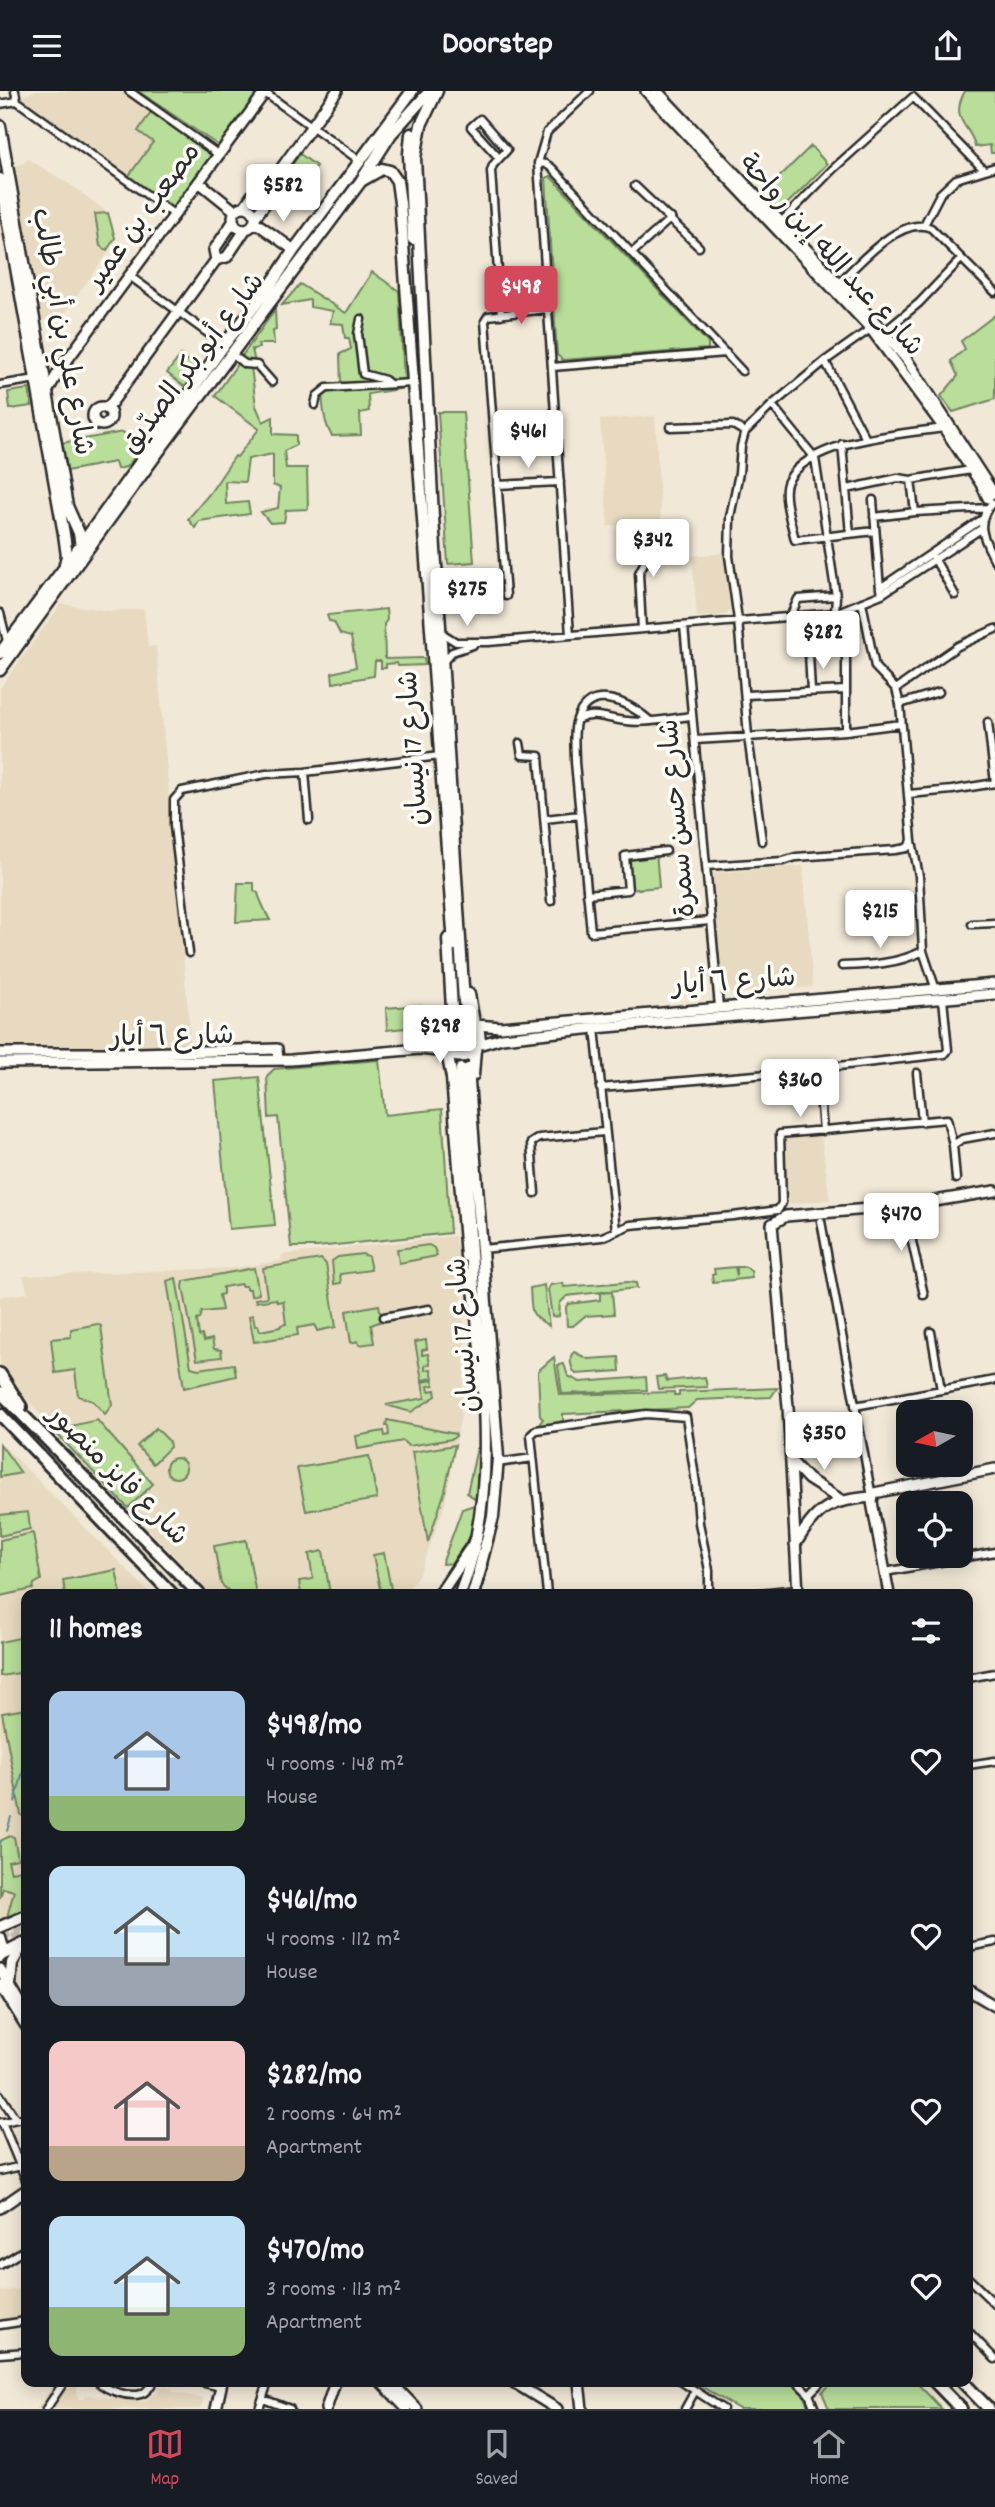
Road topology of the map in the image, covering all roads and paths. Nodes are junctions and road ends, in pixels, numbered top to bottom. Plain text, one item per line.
1 (15, 91) edge
2 (129, 91) edge
3 (337, 91) edge
4 (411, 91) edge
5 (430, 91) edge
6 (437, 91) edge
7 (590, 91) edge
8 (646, 91) edge
9 (657, 91) edge
10 (266, 92) edge
11 (17, 101) junction
12 (0, 104) edge
13 (312, 125) junction
14 (0, 126) edge
15 (390, 132) dead end
16 (219, 155) junction
17 (499, 158) junction
18 (359, 160) junction
19 (538, 163) junction
20 (995, 167) edge
21 (280, 170) junction
22 (984, 170) junction
23 (3, 181) edge
24 (361, 181) junction
25 (199, 182) junction
26 (635, 186) dead end
27 (239, 209) junction
28 (175, 215) junction
29 (671, 218) junction
30 (256, 219) junction
31 (782, 221) junction
32 (233, 222) junction
33 (925, 225) junction
34 (245, 230) junction
35 (699, 247) dead end
36 (294, 250) junction
37 (632, 253) junction
38 (961, 259) junction
39 (216, 260) junction
40 (131, 277) junction
41 (836, 286) junction
42 (268, 289) junction
43 (995, 292) edge
44 (547, 309) junction
45 (177, 312) junction
46 (501, 315) junction
47 (361, 319) dead end
48 (408, 320) junction
49 (874, 327) junction
50 (884, 333) junction
51 (423, 347) junction
52 (228, 349) junction
53 (726, 353) junction
54 (825, 361) junction
55 (42, 362) junction
56 (552, 367) junction
57 (59, 371) junction
58 (742, 371) dead end
59 (36, 379) junction
60 (272, 382) dead end
61 (412, 383) junction
62 (390, 384) junction
63 (0, 385) edge
64 (47, 392) junction
65 (315, 405) dead end
66 (772, 405) junction
67 (107, 409) dead end
68 (670, 427) dead end
69 (944, 428) junction
70 (745, 432) junction
71 (866, 439) junction
72 (842, 444) junction
73 (815, 458) junction
74 (971, 470) junction
75 (911, 480) junction
76 (560, 482) junction
77 (497, 485) junction
78 (846, 489) junction
79 (873, 500) dead end
80 (992, 500) edge
81 (915, 512) junction
82 (433, 517) junction
83 (874, 517) junction
84 (421, 519) junction
85 (73, 520) junction
86 (98, 520) junction
87 (981, 520) junction
88 (662, 528) dead end
89 (981, 529) junction
90 (875, 531) junction
91 (79, 533) junction
92 (64, 534) junction
93 (850, 534) junction
94 (826, 537) junction
95 (81, 545) junction
96 (934, 558) junction
97 (995, 561) edge
98 (77, 564) junction
99 (64, 569) junction
100 (880, 588) junction
101 (954, 595) dead end
102 (506, 596) dead end
103 (836, 596) junction
104 (876, 597) junction
105 (862, 602) junction
106 (837, 612) junction
107 (0, 613) edge
108 (823, 614) junction
109 (791, 615) junction
110 (738, 620) junction
111 (684, 626) junction
112 (642, 629) junction
113 (995, 629) edge
114 (440, 632) junction
115 (570, 635) junction
116 (488, 642) junction
117 (8, 643) junction
118 (844, 648) junction
119 (826, 649) junction
120 (0, 653) edge
121 (443, 662) junction
122 (0, 670) edge
123 (896, 689) junction
124 (846, 690) junction
125 (811, 691) junction
126 (939, 692) dead end
127 (746, 695) junction
128 (901, 704) junction
129 (692, 716) junction
130 (577, 720) junction
131 (649, 720) junction
132 (988, 722) dead end
133 (901, 724) junction
134 (846, 731) junction
135 (748, 736) junction
136 (695, 740) junction
137 (520, 743) dead end
138 (440, 755) junction
139 (305, 772) junction
140 (995, 783) edge
141 (909, 794) junction
142 (580, 815) junction
143 (448, 816) junction
144 (545, 819) junction
145 (309, 821) dead end
146 (762, 841) dead end
147 (912, 841) junction
148 (666, 851) dead end
149 (706, 866) junction
150 (587, 894) junction
151 (551, 901) dead end
152 (710, 921) junction
153 (995, 923) edge
154 (972, 924) dead end
155 (923, 951) junction
156 (189, 953) dead end
157 (842, 966) dead end
158 (995, 984) edge
159 (936, 990) junction
160 (995, 994) edge
161 (943, 999) junction
162 (462, 1003) tunnel mouth
163 (719, 1006) junction
164 (539, 1022) junction
165 (444, 1024) junction
166 (475, 1024) junction
167 (594, 1028) junction
168 (540, 1034) junction
169 (476, 1047) junction
170 (427, 1049) junction
171 (446, 1051) junction
172 (0, 1053) edge
173 (214, 1056) junction
174 (56, 1058) junction
175 (278, 1060) junction
176 (0, 1063) edge
177 (818, 1069) junction
178 (917, 1073) dead end
179 (600, 1088) junction
180 (922, 1122) junction
181 (823, 1131) junction
182 (604, 1132) junction
183 (995, 1133) edge
184 (953, 1145) junction
185 (956, 1179) dead end
186 (995, 1188) edge
187 (535, 1193) dead end
188 (904, 1206) junction
189 (820, 1217) junction
190 (616, 1231) junction
191 (482, 1247) junction
192 (473, 1275) junction
193 (924, 1294) dead end
194 (429, 1309) dead end
195 (384, 1317) dead end
196 (931, 1332) dead end
197 (0, 1374) edge
198 (995, 1380) edge
199 (941, 1390) junction
200 (0, 1391) edge
201 (855, 1406) junction
202 (0, 1414) edge
203 (27, 1419) junction
204 (0, 1424) edge
205 (17, 1434) junction
206 (533, 1458) junction
207 (792, 1462) junction
208 (497, 1463) junction
209 (995, 1469) edge
210 (872, 1497) junction
211 (842, 1500) junction
212 (476, 1540) junction
213 (795, 1546) junction
214 (995, 1552) edge
215 (481, 1567) joint
216 (885, 1572) junction
217 (167, 1589) edge
218 (194, 1589) edge
219 (443, 1589) edge
220 (462, 1589) edge
221 (472, 1589) edge
222 (546, 1589) edge
223 (709, 1589) edge
224 (798, 1589) edge
225 (888, 1589) edge
226 (995, 1673) edge
227 (973, 1677) edge
228 (995, 1761) edge
229 (973, 1764) edge
230 (21, 1918) edge
231 (0, 1927) edge
232 (0, 1938) edge
233 (995, 1942) edge
234 (21, 1945) edge
235 (973, 1946) edge
236 (21, 1949) edge
237 (0, 1957) edge
238 (0, 1969) edge
239 (5, 1985) edge
240 (973, 1993) edge
241 (21, 2006) edge
242 (995, 2006) edge
243 (21, 2016) edge
244 (0, 2095) edge
245 (21, 2117) edge
246 (15, 2118) junction
247 (1, 2123) edge
248 (21, 2162) edge
249 (21, 2166) edge
250 (0, 2171) edge
251 (21, 2193) edge
252 (0, 2208) edge
253 (21, 2252) edge
254 (0, 2265) edge
255 (973, 2283) edge
256 (995, 2304) edge
257 (21, 2323) edge
258 (0, 2325) edge
259 (973, 2336) edge
260 (21, 2352) edge
261 (0, 2354) edge
262 (995, 2359) edge
263 (61, 2387) edge
264 (104, 2387) edge
265 (150, 2387) edge
266 (220, 2387) edge
267 (266, 2387) edge
268 (333, 2387) edge
269 (386, 2387) edge
270 (396, 2387) edge
271 (521, 2387) edge
272 (580, 2387) edge
273 (689, 2387) edge
274 (802, 2387) edge
275 (816, 2387) edge
276 (940, 2387) edge
277 (968, 2387) edge
278 (695, 2391) junction
279 (809, 2394) junction
280 (262, 2399) junction
281 (46, 2409) edge
282 (216, 2409) edge
283 (259, 2409) edge
284 (290, 2409) edge
285 (326, 2409) edge
286 (407, 2409) edge
287 (417, 2409) edge
288 (557, 2409) edge
289 (582, 2409) edge
290 (685, 2409) edge
291 (723, 2409) edge
292 (815, 2409) edge
293 (961, 2409) edge
294 (989, 2409) edge

1 - 11 street
2 - 16 street
3 - 13 street
4 - 18 main road, شارع أبو بكر الصدّيق
5 - 24 main road, شارع أبو بكر الصدّيق
6 - 51 main road
7 - 19 street
8 - 41 street, شارع عبد الله إبن رواحة
9 - 31 street, شارع عبد الله إبن رواحة
10 - 13 street
10 - 16 street, مصعب بن عمير
11 - 12 street
11 - 28 street
13 - 18 street
13 - 21 street
14 - 23 main road, شارع علي بن أبي طالب
15 - 42 main road
16 - 25 street, مصعب بن عمير
17 - 17 street
17 - 46 street
18 - 36 main road, شارع أبو بكر الصدّيق
19 - 37 street
19 - 44 street
20 - 22 street
21 - 27 street
21 - 30 street
22 - 31 street
22 - 33 street
23 - 55 main road, شارع علي بن أبي طالب
23 - 59 main road, شارع علي بن أبي طالب
24 - 48 main road
24 - 52 main road, شارع أبو بكر الصدّيق
25 - 27 street
25 - 28 street, مصعب بن عمير
26 - 29 street
27 - 30 street
27 - 32 street
28 - 40 street, مصعب بن عمير
29 - 35 street
29 - 37 street
30 - 34 street
30 - 36 street
31 - 41 street, شارع عبد الله إبن رواحة
32 - 34 street
32 - 39 street
33 - 38 street
33 - 41 street
34 - 39 street
36 - 42 main road, شارع أبو بكر الصدّيق
37 - 53 street
38 - 43 street
38 - 50 street
39 - 45 street
40 - 45 street
40 - 57 street, مصعب بن عمير
41 - 49 street, شارع عبد الله إبن رواحة
42 - 52 main road, شارع أبو بكر الصدّيق
44 - 46 street
44 - 56 street
45 - 52 street
45 - 67 street
46 - 77 street
47 - 62 street
48 - 51 main road
48 - 61 main road, شارع 17 نيسان
49 - 50 street, شارع عبد الله إبن رواحة
49 - 54 street
49 - 69 street, شارع عبد الله إبن رواحة
50 - 80 street, شارع عبد الله إبن رواحة
51 - 82 main road, شارع 17 نيسان
52 - 60 street
52 - 86 main road, شارع أبو بكر الصدّيق
52 - 98 main road, شارع أبو بكر الصدّيق
53 - 56 street
53 - 58 street
54 - 66 street
54 - 71 street
55 - 57 street
55 - 64 main road, شارع علي بن أبي طالب
56 - 76 street
57 - 64 street, مصعب بن عمير
59 - 63 street
59 - 92 main road, شارع علي بن أبي طالب
61 - 62 street
61 - 84 main road, شارع 17 نيسان
62 - 65 street
64 - 85 main road, شارع علي بن أبي طالب
66 - 70 street
66 - 73 street
68 - 70 street
69 - 71 street
69 - 74 street, شارع عبد الله إبن رواحة
70 - 110 street
71 - 72 street
72 - 73 street
72 - 78 street
73 - 94 street
73 - 94 street
74 - 75 street
74 - 80 street, شارع عبد الله إبن رواحة
75 - 78 street
75 - 81 street
76 - 77 street
76 - 115 street
77 - 102 street
78 - 93 street
79 - 83 street
80 - 81 street
80 - 87 street
81 - 83 street
82 - 84 main road
82 - 114 main road, شارع 17 نيسان
83 - 90 street
84 - 138 main road, شارع 17 نيسان
85 - 86 main road
85 - 91 main road, شارع علي بن أبي طالب
86 - 95 main road, شارع أبو بكر الصدّيق
87 - 89 street
87 - 100 street
88 - 112 street
89 - 96 street
89 - 97 street
90 - 93 street
90 - 100 street
91 - 92 main road
91 - 95 main road, شارع علي بن أبي طالب
92 - 99 main road, شارع علي بن أبي طالب
93 - 94 street
94 - 103 street
95 - 98 main road
95 - 99 main road, شارع أبو بكر الصدّيق
96 - 101 street
96 - 104 street
98 - 122 main road, شارع أبو بكر الصدّيق
99 - 117 main road, شارع أبو بكر الصدّيق
100 - 104 street
103 - 106 street
103 - 109 street
104 - 105 street
105 - 106 street
105 - 123 street
106 - 108 street
106 - 118 street
107 - 117 street
108 - 109 street
108 - 119 street
109 - 110 street
110 - 111 street
110 - 127 street
111 - 112 street
111 - 129 street, شارع حسن سمرة
112 - 115 street
113 - 123 street
114 - 116 street
114 - 121 main road, شارع 17 نيسان
115 - 116 street
116 - 121 street
117 - 120 main road, شارع أبو بكر الصدّيق
118 - 119 street
118 - 124 street
119 - 125 street
121 - 143 main road, شارع 17 نيسان
123 - 128 street
124 - 125 street
124 - 134 street
125 - 127 street
126 - 128 street
127 - 135 street
128 - 133 street
129 - 131 street
129 - 136 street, شارع حسن سمرة
130 - 131 street
130 - 131 street
130 - 142 street
132 - 140 street
133 - 134 street
133 - 141 street
134 - 135 street
135 - 136 street
135 - 146 street
136 - 149 street, شارع حسن سمرة
137 - 144 street
138 - 139 street
138 - 143 main road, شارع 17 نيسان
139 - 145 street
139 - 156 street
140 - 141 street
141 - 147 street
142 - 144 street
142 - 150 street
143 - 162 main road, شارع 17 نيسان
143 - 165 main road
143 - 166 main road
144 - 151 street
147 - 149 street
147 - 155 street
148 - 150 street
149 - 152 street, شارع حسن سمرة
150 - 152 street
152 - 163 street, شارع حسن سمرة
153 - 154 street
155 - 157 street
155 - 159 street
158 - 159 street, شارع ٦ أيار
159 - 163 street, شارع ٦ أيار
160 - 161 street, شارع ٦ أيار
161 - 167 street, شارع ٦ أيار
161 - 177 street
163 - 164 street, شارع ٦ أيار
164 - 166 street, شارع ٦ أيار
164 - 168 street
165 - 166 street
165 - 170 street
165 - 171 street
166 - 169 street
167 - 168 street, شارع ٦ أيار
167 - 179 street
168 - 169 street, شارع ٦ أيار
169 - 171 street
169 - 191 main road
170 - 171 street, شارع ٦ أيار
170 - 175 street, شارع ٦ أيار
171 - 192 main road
172 - 174 street, شارع ٦ أيار
173 - 174 street, شارع ٦ أيار
173 - 175 street, شارع ٦ أيار
173 - 175 street, شارع ٦ أيار
174 - 176 street, شارع ٦ أيار
177 - 179 street
177 - 181 street
178 - 180 street
179 - 182 street
180 - 181 street
180 - 184 street
181 - 190 street
182 - 187 street
182 - 190 street
183 - 184 street
184 - 185 street
186 - 188 street
186 - 189 street
188 - 189 street
188 - 193 street
189 - 201 street
189 - 207 street
190 - 191 street
191 - 192 main road, شارع 17 نيسان
191 - 208 main road, شارع 17 نيسان
192 - 212 main road, شارع 17 نيسان
194 - 195 street
196 - 199 street
197 - 203 highway
198 - 199 street
199 - 201 street
200 - 203 highway, شارع فايز منصور
201 - 210 street
202 - 205 highway, شارع فايز منصور
203 - 218 highway, شارع فايز منصور
204 - 205 highway
205 - 217 highway, شارع فايز منصور
206 - 208 street
206 - 222 street
206 - 223 street
207 - 211 street
207 - 213 street
208 - 215 main road, شارع 17 نيسان
209 - 210 street
210 - 211 street
210 - 216 street
211 - 213 street
212 - 219 highway
212 - 220 main road, شارع 17 نيسان
213 - 224 street
214 - 216 street
215 - 221 highway
216 - 225 street
226 - 227 street
228 - 229 street
230 - 231 main road
232 - 237 main road
233 - 235 street
234 - 237 main road
236 - 239 main road
238 - 239 street
239 - 241 street
239 - 243 street
240 - 242 street
244 - 246 street
245 - 246 street
246 - 247 street
247 - 248 street
249 - 250 street
251 - 252 street
253 - 254 street
255 - 256 street
257 - 258 street
259 - 262 street
260 - 261 street
263 - 281 street
264 - 265 street
266 - 282 street
267 - 280 street
268 - 285 street
269 - 286 street
270 - 287 street
271 - 288 street
272 - 289 street
273 - 278 street
274 - 279 street
275 - 279 street
276 - 293 highway
277 - 294 highway
278 - 290 street
278 - 291 street
279 - 292 street
280 - 283 street
280 - 284 street

